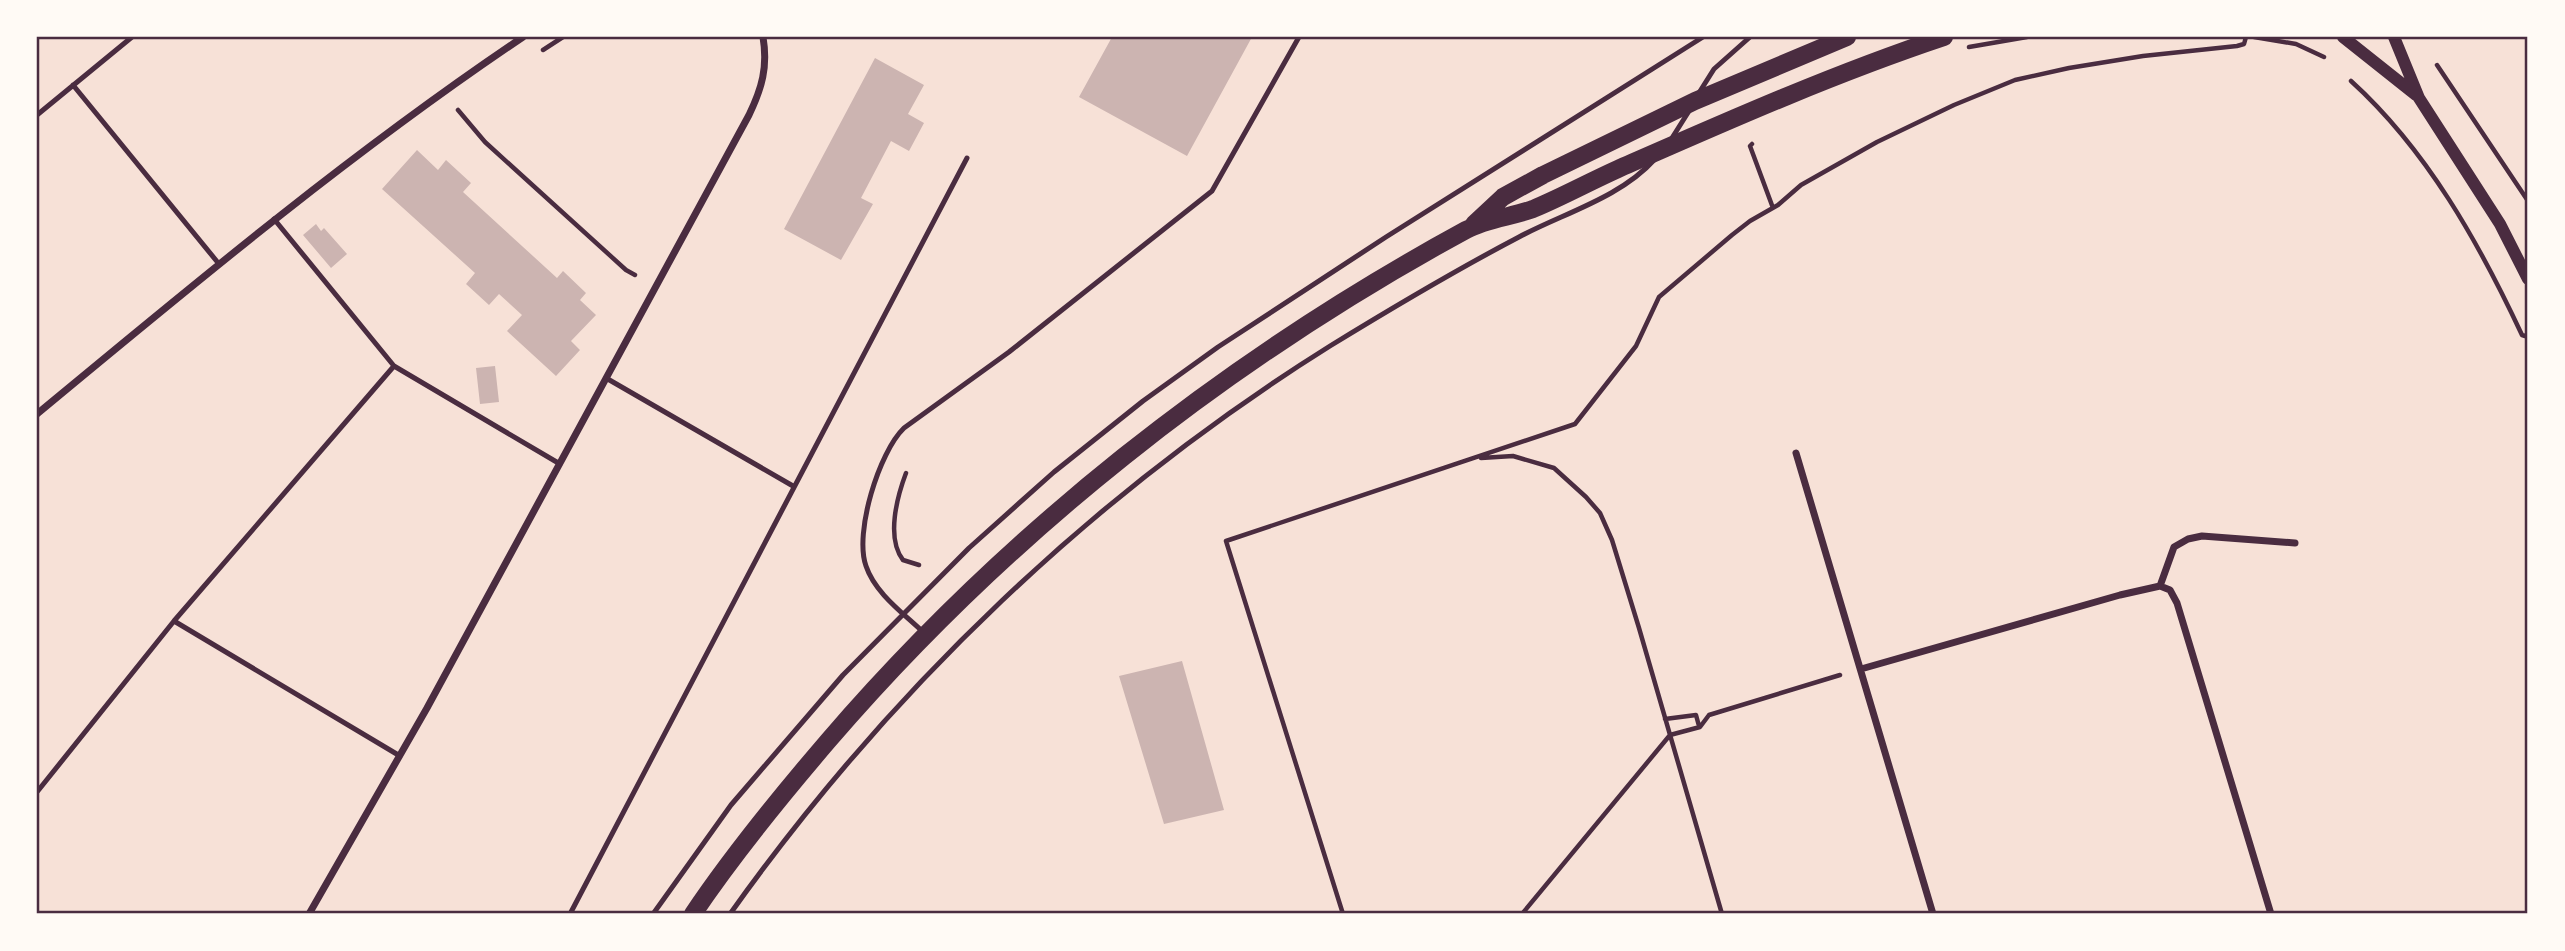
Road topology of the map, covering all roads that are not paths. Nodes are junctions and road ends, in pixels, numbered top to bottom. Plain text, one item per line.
1 (131, 37) edge
2 (523, 37) edge
3 (763, 37) edge
4 (1299, 37) edge
5 (1703, 37) edge
6 (1750, 37) edge
7 (1847, 37) edge
8 (1944, 37) edge
9 (2343, 37) edge
10 (2394, 37) edge
11 (73, 85) junction
12 (2419, 98) junction
13 (1695, 100) junction
14 (37, 115) edge
15 (1664, 149) junction
16 (967, 158) dead end
17 (274, 219) junction
18 (1471, 227) junction
19 (219, 264) junction
20 (2528, 279) edge
21 (394, 366) junction
22 (606, 378) junction
23 (37, 414) edge
24 (1796, 453) dead end
25 (560, 464) junction
26 (793, 486) junction
27 (2295, 543) dead end
28 (2160, 586) junction
29 (903, 614) junction
30 (174, 621) junction
31 (925, 634) junction
32 (1861, 668) junction
33 (400, 756) junction
34 (37, 792) edge
35 (309, 914) edge
36 (570, 914) edge
37 (653, 914) edge
38 (694, 914) edge
39 (730, 914) edge
40 (1933, 914) edge
41 (2270, 914) edge

1 - 11 lane
2 - 17 street
3 - 22 street
4 - 29 lane
5 - 29 lane
6 - 13 lane
7 - 13 main road
8 - 15 main road
9 - 12 street
10 - 12 street
11 - 14 lane
11 - 19 lane
12 - 20 street
13 - 15 lane
13 - 18 main road
15 - 18 main road
15 - 39 lane
16 - 26 lane
17 - 19 street
17 - 21 lane
18 - 31 main road
19 - 23 street
21 - 25 lane
21 - 30 lane
22 - 25 street
22 - 26 lane
24 - 32 street
25 - 33 street
26 - 36 lane
27 - 28 street
28 - 32 street
28 - 41 street
29 - 31 lane
29 - 37 lane
30 - 33 lane
30 - 34 lane
31 - 38 main road
32 - 40 street
33 - 35 street

